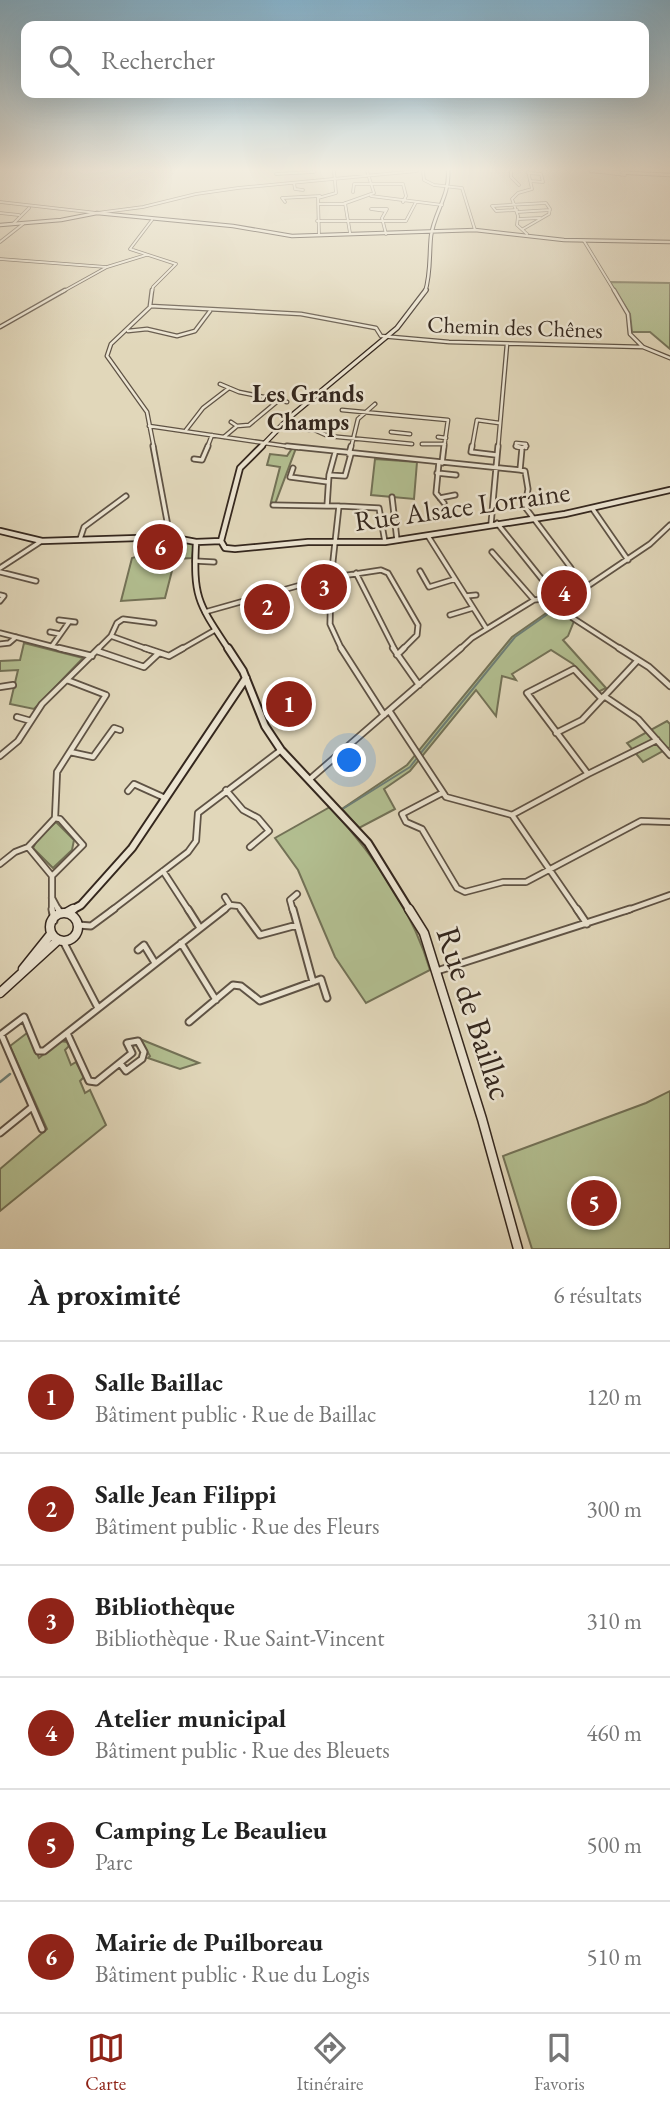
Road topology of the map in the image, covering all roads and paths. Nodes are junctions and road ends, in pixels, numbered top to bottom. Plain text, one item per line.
1 (16, 229) edge
2 (145, 229) edge
3 (252, 229) edge
4 (318, 229) edge
5 (349, 229) edge
6 (385, 229) edge
7 (432, 229) edge
8 (523, 229) edge
9 (475, 230) joint
10 (350, 233) junction
11 (431, 233) junction
12 (386, 234) junction
13 (527, 234) junction
14 (319, 235) junction
15 (584, 241) junction
16 (0, 242) edge
17 (670, 242) edge
18 (146, 255) junction
19 (0, 259) edge
20 (107, 267) junction
21 (150, 306) junction
22 (211, 310) junction
23 (0, 327) edge
24 (126, 331) junction
25 (386, 336) junction
26 (507, 344) junction
27 (643, 347) junction
28 (670, 358) edge
29 (220, 384) dead end
30 (229, 388) junction
31 (279, 400) junction
32 (288, 402) dead end
33 (375, 404) dead end
34 (342, 410) dead end
35 (367, 412) junction
36 (231, 422) dead end
37 (499, 423) junction
38 (149, 426) junction
39 (237, 426) junction
40 (338, 428) dead end
41 (186, 430) junction
42 (309, 430) dead end
43 (410, 434) dead end
44 (212, 435) junction
45 (328, 436) junction
46 (224, 437) junction
47 (438, 437) dead end
48 (446, 438) junction
49 (353, 439) junction
50 (264, 441) junction
51 (392, 442) junction
52 (412, 444) dead end
53 (422, 444) dead end
54 (445, 444) junction
55 (522, 447) dead end
56 (335, 453) junction
57 (350, 454) junction
58 (496, 455) junction
59 (194, 460) dead end
60 (441, 462) junction
61 (495, 467) junction
62 (293, 468) dead end
63 (520, 470) junction
64 (437, 473) junction
65 (328, 475) junction
66 (456, 475) dead end
67 (328, 482) junction
68 (670, 490) edge
69 (455, 495) dead end
70 (125, 496) dead end
71 (392, 497) dead end
72 (440, 498) junction
73 (444, 503) dead end
74 (273, 505) dead end
75 (327, 506) junction
76 (339, 506) junction
77 (592, 508) junction
78 (531, 518) junction
79 (494, 523) junction
80 (670, 524) edge
81 (0, 531) edge
82 (428, 536) junction
83 (170, 537) junction
84 (79, 540) junction
85 (397, 540) junction
86 (40, 541) junction
87 (222, 541) junction
88 (196, 542) junction
89 (385, 542) junction
90 (336, 544) junction
91 (492, 552) dead end
92 (628, 560) junction
93 (195, 561) junction
94 (214, 562) dead end
95 (0, 570) edge
96 (420, 571) dead end
97 (356, 573) junction
98 (331, 579) junction
99 (455, 579) junction
100 (36, 581) dead end
101 (547, 584) junction
102 (0, 595) edge
103 (466, 596) junction
104 (476, 596) dead end
105 (543, 599) junction
106 (534, 600) junction
107 (0, 601) edge
108 (561, 604) junction
109 (473, 608) junction
110 (204, 612) junction
111 (450, 615) dead end
112 (60, 620) dead end
113 (69, 622) junction
114 (75, 622) dead end
115 (154, 623) dead end
116 (486, 628) junction
117 (217, 629) junction
118 (50, 632) dead end
119 (0, 633) edge
120 (60, 634) junction
121 (111, 636) junction
122 (16, 637) junction
123 (0, 644) edge
124 (52, 646) junction
125 (97, 651) junction
126 (159, 653) junction
127 (397, 655) junction
128 (92, 656) junction
129 (638, 660) junction
130 (246, 678) junction
131 (67, 680) junction
132 (13, 685) dead end
133 (419, 685) junction
134 (670, 686) edge
135 (0, 687) edge
136 (236, 692) junction
137 (250, 692) junction
138 (603, 697) junction
139 (390, 711) junction
140 (384, 715) junction
141 (17, 717) dead end
142 (30, 721) junction
143 (120, 730) dead end
144 (556, 733) junction
145 (657, 740) junction
146 (281, 750) junction
147 (70, 752) junction
148 (670, 754) edge
149 (0, 755) edge
150 (588, 774) junction
151 (310, 779) junction
152 (226, 790) junction
153 (128, 791) dead end
154 (442, 793) junction
155 (165, 798) junction
156 (512, 815) junction
157 (55, 818) junction
158 (670, 822) edge
159 (28, 847) junction
160 (250, 847) dead end
161 (0, 864) edge
162 (549, 869) junction
163 (163, 871) junction
164 (52, 876) junction
165 (298, 894) dead end
166 (670, 895) edge
167 (52, 897) junction
168 (225, 897) dead end
169 (81, 905) junction
170 (230, 905) junction
171 (63, 913) junction
172 (54, 921) junction
173 (78, 922) junction
174 (587, 924) junction
175 (297, 925) junction
176 (200, 929) junction
177 (57, 938) junction
178 (181, 943) junction
179 (138, 950) dead end
180 (155, 964) junction
181 (437, 971) junction
182 (313, 982) junction
183 (0, 993) edge
184 (327, 998) dead end
185 (216, 1000) junction
186 (98, 1008) junction
187 (189, 1021) dead end
188 (67, 1033) junction
189 (0, 1035) edge
190 (120, 1063) junction
191 (32, 1107) junction
192 (42, 1129) dead end
193 (0, 1133) edge
194 (518, 1249) edge

1 - 16 street
2 - 18 street
3 - 14 street
4 - 14 street
5 - 10 street
6 - 12 street
7 - 11 street
8 - 13 street
9 - 11 street
9 - 13 street
10 - 12 street
10 - 14 street
11 - 12 street
11 - 25 street
13 - 15 street
15 - 17 street
15 - 27 street
18 - 20 street
18 - 21 street
19 - 20 street
20 - 23 street
21 - 22 street, Chemin des Chênes
21 - 24 street
22 - 24 street
22 - 25 street, Chemin des Chênes
24 - 38 street
25 - 26 street, Chemin des Chênes
25 - 50 street
26 - 27 street, Chemin des Chênes
26 - 37 street
27 - 28 street
29 - 30 street
30 - 31 street
30 - 41 street
31 - 32 street
31 - 39 street
33 - 35 street
34 - 35 street
35 - 48 street
35 - 49 street
36 - 39 street
37 - 58 street
37 - 58 street
38 - 41 street
38 - 83 street
39 - 46 street
40 - 45 street
41 - 44 street
42 - 45 street
43 - 51 street
44 - 46 street
44 - 59 street
45 - 49 street
46 - 50 street
47 - 48 street
48 - 54 street
49 - 51 street
49 - 57 street
50 - 56 street
50 - 87 street
51 - 52 street
53 - 54 street
54 - 60 street
55 - 63 street
56 - 57 street
56 - 65 street
57 - 60 street
57 - 65 street
58 - 61 street
60 - 61 street
60 - 64 street
61 - 63 street
61 - 79 street
62 - 67 street
63 - 78 street
64 - 66 street
64 - 72 street
65 - 67 street
67 - 75 street
68 - 77 street, Rue Alsace Lorraine
69 - 72 street
70 - 84 street
71 - 85 street
72 - 73 street
74 - 75 street
75 - 76 street
76 - 89 street
76 - 90 street
77 - 78 street, Rue Alsace Lorraine
77 - 92 street
78 - 79 street, Rue Alsace Lorraine
78 - 101 street
79 - 82 street, Rue Alsace Lorraine
79 - 101 street
80 - 92 street
81 - 86 street, Rue Alsace Lorraine
82 - 85 street, Rue Alsace Lorraine
82 - 99 street
83 - 84 street, Rue Alsace Lorraine
83 - 88 street, Rue Alsace Lorraine
84 - 86 street, Rue Alsace Lorraine
85 - 89 street, Rue Alsace Lorraine
86 - 95 street
87 - 88 street, Rue Alsace Lorraine
87 - 90 street, Rue Alsace Lorraine
88 - 93 main road
89 - 90 street, Rue Alsace Lorraine
90 - 98 street
91 - 106 street
92 - 108 street
93 - 94 street
93 - 110 main road
95 - 100 street
96 - 99 street
97 - 98 street
97 - 127 street
97 - 127 street
98 - 110 street
98 - 140 street
99 - 103 street
101 - 105 street
102 - 107 street
103 - 104 street
103 - 109 street
105 - 106 street
105 - 108 street
106 - 116 street
108 - 129 street
109 - 111 street
109 - 116 street
110 - 117 main road
112 - 113 street
113 - 114 street
113 - 120 street
115 - 121 street
116 - 133 street
117 - 126 street
117 - 130 main road
118 - 120 street
119 - 122 street
120 - 124 street
121 - 125 street
121 - 126 street
122 - 123 street
122 - 124 street
124 - 128 street
125 - 126 street
125 - 128 street
127 - 133 street
128 - 131 street
129 - 134 street
129 - 138 street
130 - 136 street
130 - 137 street, Rue de Baillac
131 - 142 street
131 - 147 street
132 - 135 street
133 - 139 street
136 - 137 street
136 - 155 street
137 - 146 street, Rue de Baillac
138 - 144 street
138 - 144 street
138 - 145 street
139 - 140 street
139 - 154 street
140 - 151 street
141 - 142 street
142 - 149 street
143 - 147 street
144 - 150 street
145 - 148 street
145 - 150 street
146 - 151 street, Rue de Baillac
146 - 152 street
147 - 157 street
150 - 156 street
151 - 181 street, Rue de Baillac
152 - 160 street
152 - 163 street
153 - 155 street
154 - 156 street
154 - 162 street
155 - 169 street
156 - 162 street
157 - 159 street
157 - 164 street
158 - 162 street
159 - 161 street
159 - 164 street
162 - 174 street
163 - 173 street
163 - 176 street
164 - 167 street
165 - 175 street
166 - 174 street
167 - 171 street
167 - 172 street
168 - 170 street
169 - 171 street
169 - 173 street
170 - 175 street
170 - 176 street
171 - 172 street
171 - 173 street
172 - 177 street
173 - 177 street
174 - 181 street
175 - 182 street
176 - 178 street
177 - 183 street
177 - 186 street
178 - 180 street
178 - 185 street
179 - 180 street
180 - 186 street
181 - 194 street, Rue de Baillac
182 - 184 street
182 - 185 street
185 - 187 street
186 - 188 street
188 - 189 street
188 - 190 street
189 - 191 street
190 - 190 street
191 - 192 street
191 - 193 street

